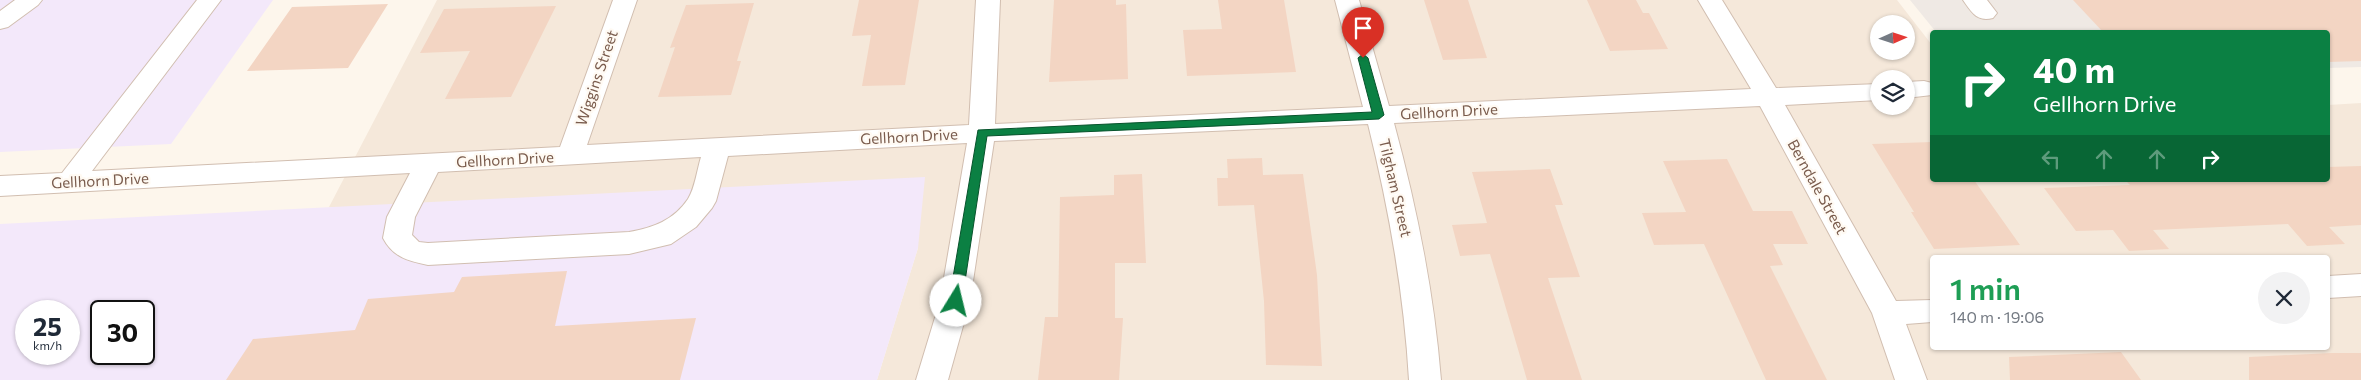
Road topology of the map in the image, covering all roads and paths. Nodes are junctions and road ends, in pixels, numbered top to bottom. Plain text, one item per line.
1 (30, 0) edge
2 (209, 0) edge
3 (625, 0) edge
4 (988, 0) edge
5 (1347, 0) edge
6 (1710, 0) edge
7 (0, 22) edge
8 (1870, 92) edge
9 (1768, 97) junction
10 (1379, 115) junction
11 (982, 133) junction
12 (717, 148) junction
13 (570, 156) junction
14 (428, 164) junction
15 (69, 183) junction
16 (0, 186) edge
17 (2361, 285) edge
18 (2330, 287) edge
19 (1930, 311) edge
20 (1887, 314) junction
21 (932, 380) edge
22 (1425, 380) edge
23 (1911, 380) edge

1 - 7 street
2 - 15 street
3 - 13 street, Wiggins Street
4 - 11 street
5 - 10 street, Tilgham Street
6 - 9 street, Berndale Street
8 - 9 street, Gellhorn Drive
9 - 10 street, Gellhorn Drive
9 - 20 street, Berndale Street
10 - 11 street, Gellhorn Drive
10 - 22 street, Tilgham Street
11 - 12 street, Gellhorn Drive
11 - 21 street
12 - 13 street, Gellhorn Drive
12 - 14 street
13 - 14 street, Gellhorn Drive
14 - 15 street, Gellhorn Drive
15 - 16 street, Gellhorn Drive
17 - 18 street
19 - 20 street
20 - 23 street, Berndale Street

